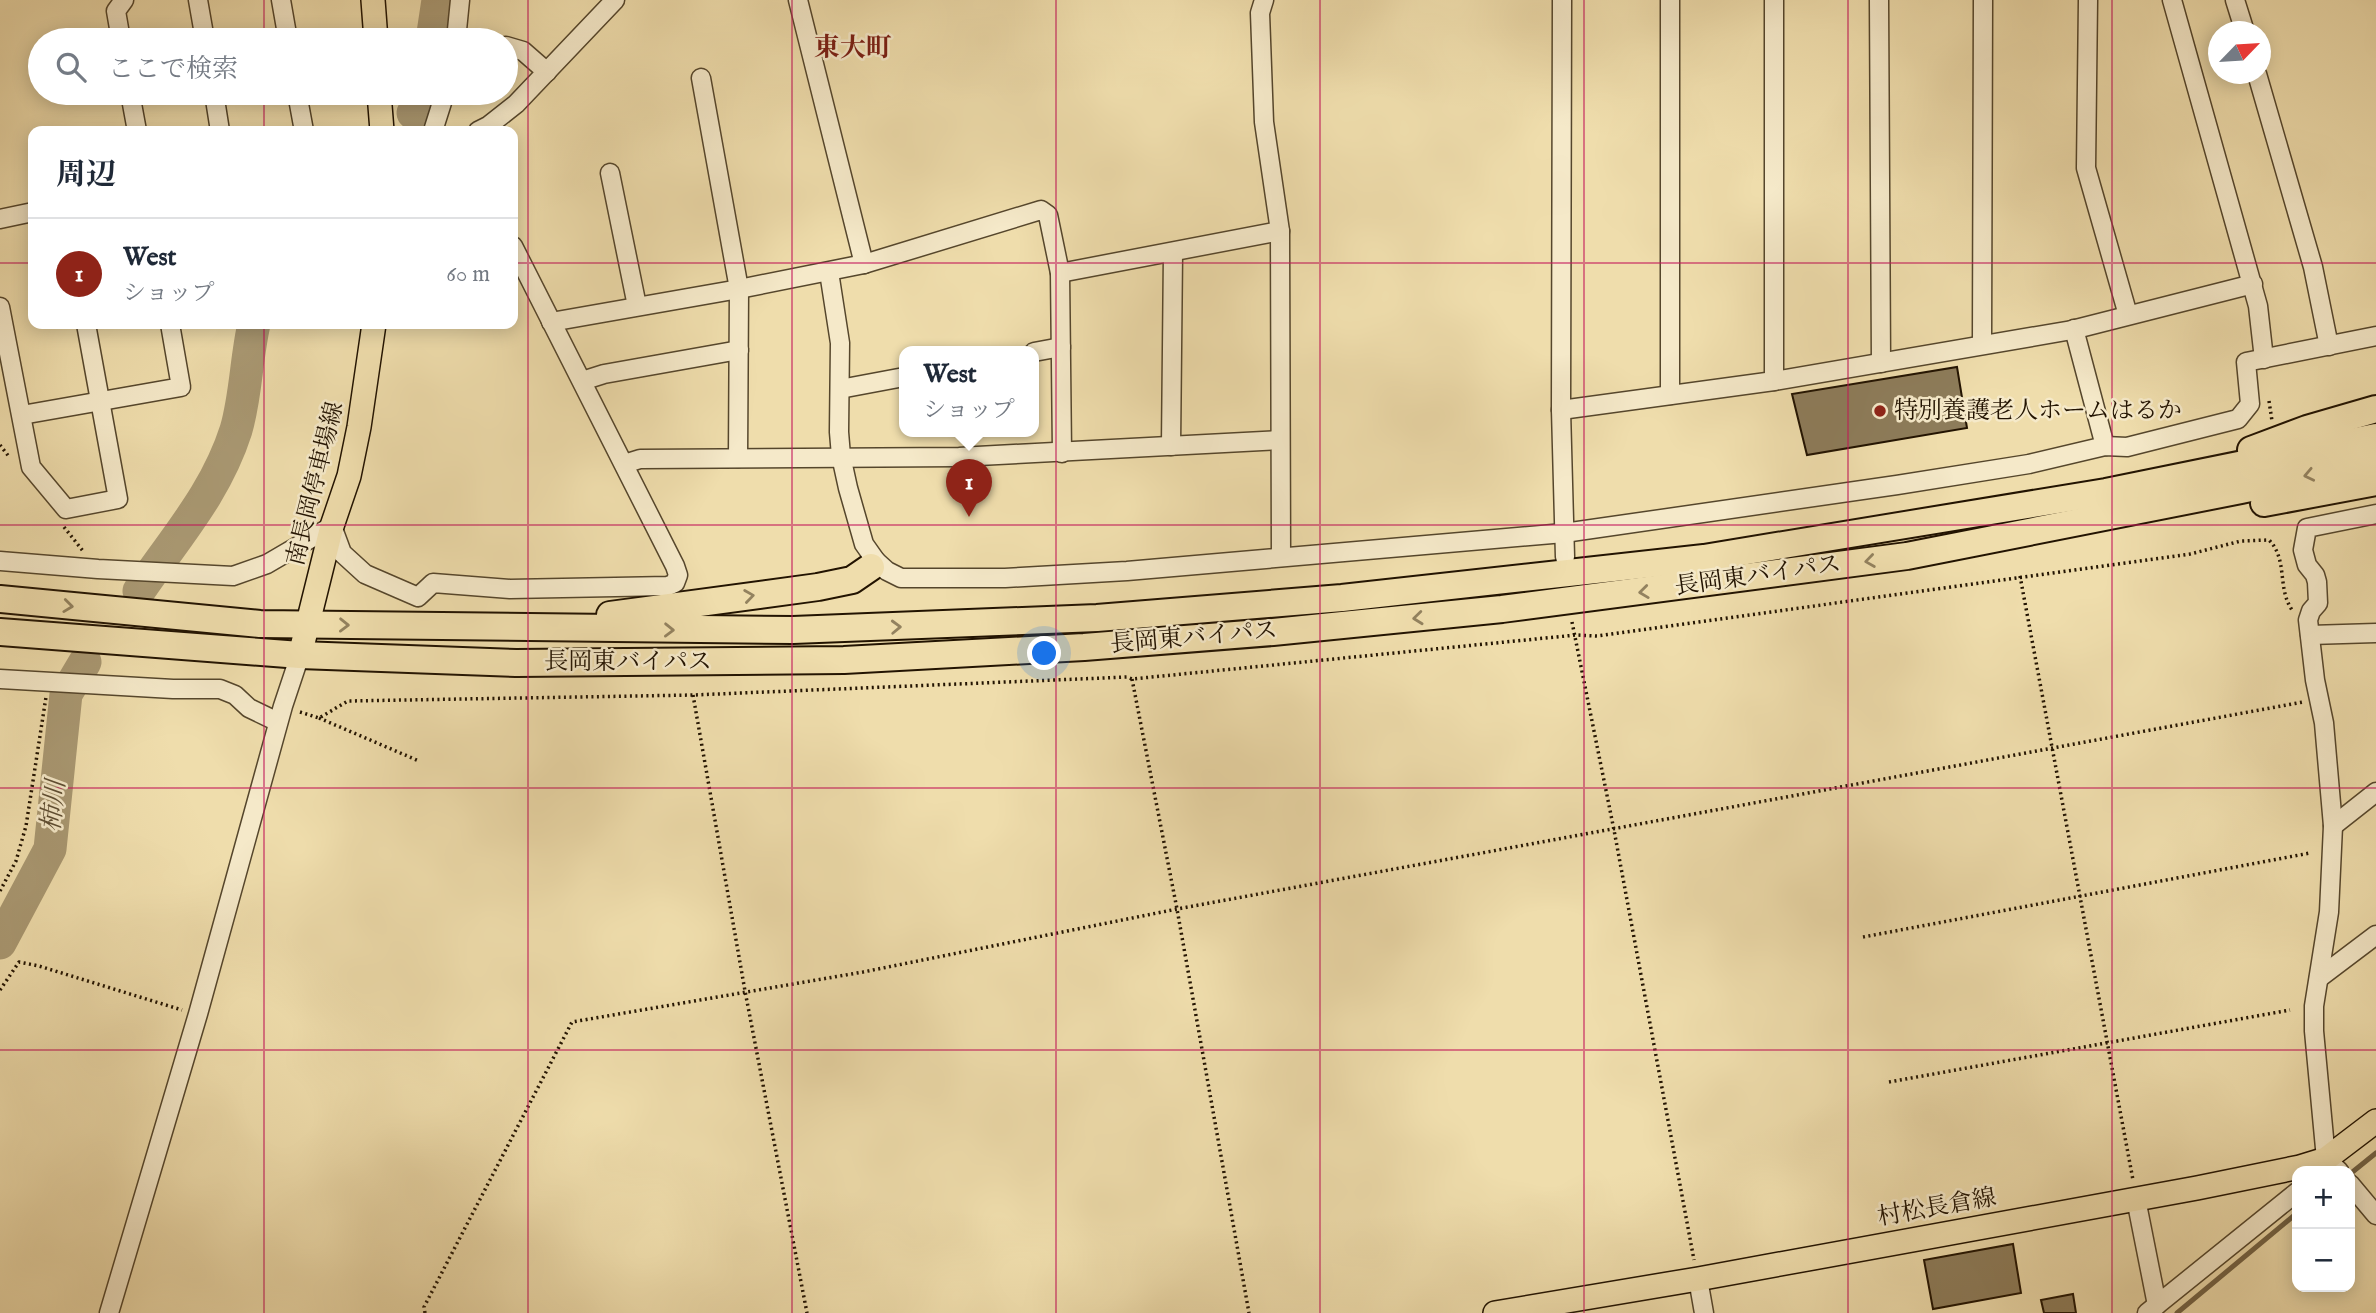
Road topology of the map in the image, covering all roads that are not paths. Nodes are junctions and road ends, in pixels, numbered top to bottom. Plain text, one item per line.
1 (124, 0) edge
2 (198, 0) edge
3 (281, 0) edge
4 (373, 0) edge
5 (460, 0) edge
6 (615, 0) edge
7 (798, 0) edge
8 (1264, 0) edge
9 (1562, 0) edge
10 (1670, 0) edge
11 (1774, 0) edge
12 (1879, 0) edge
13 (1983, 0) edge
14 (2088, 0) edge
15 (2172, 0) edge
16 (2235, 0) edge
17 (2242, 21) edge
18 (119, 28) edge
19 (203, 28) edge
20 (286, 28) edge
21 (375, 28) edge
22 (457, 28) edge
23 (518, 50) edge
24 (548, 72) junction
25 (701, 78) dead end
26 (2261, 84) edge
27 (518, 101) edge
28 (132, 105) edge
29 (216, 105) edge
30 (299, 105) edge
31 (380, 105) edge
32 (441, 105) edge
33 (514, 105) edge
34 (136, 126) edge
35 (219, 126) edge
36 (303, 126) edge
37 (382, 126) edge
38 (435, 126) edge
39 (486, 126) edge
40 (610, 173) dead end
41 (28, 213) edge
42 (0, 219) edge
43 (1280, 231) junction
44 (1173, 253) junction
45 (518, 256) edge
46 (864, 264) junction
47 (830, 272) junction
48 (1060, 273) junction
49 (2253, 284) junction
50 (739, 289) junction
51 (637, 306) junction
52 (0, 307) edge
53 (2128, 315) junction
54 (551, 322) junction
55 (87, 329) edge
56 (171, 329) edge
57 (373, 329) edge
58 (2074, 329) junction
59 (2376, 336) edge
60 (1982, 344) junction
61 (2329, 346) junction
62 (1061, 347) junction
63 (738, 350) junction
64 (1039, 351) edge
65 (2264, 359) junction
66 (1881, 363) junction
67 (899, 378) edge
68 (582, 381) junction
69 (1774, 381) junction
70 (840, 389) junction
71 (1670, 395) junction
72 (100, 401) junction
73 (2376, 409) edge
74 (1561, 410) junction
75 (22, 415) junction
76 (2376, 438) edge
77 (1280, 440) junction
78 (1171, 446) junction
79 (2105, 446) junction
80 (1062, 453) junction
81 (841, 456) junction
82 (738, 458) junction
83 (2376, 461) edge
84 (624, 464) junction
85 (2163, 482) junction
86 (2376, 482) edge
87 (2376, 514) edge
88 (332, 526) junction
89 (1564, 533) junction
90 (1907, 556) junction
91 (1281, 557) junction
92 (1565, 557) dead end
93 (0, 561) edge
94 (874, 564) junction
95 (418, 597) junction
96 (0, 599) edge
97 (308, 624) junction
98 (395, 626) junction
99 (511, 626) junction
100 (2309, 628) junction
101 (0, 632) edge
102 (2376, 633) edge
103 (300, 655) junction
104 (0, 679) edge
105 (281, 714) junction
106 (2376, 792) edge
107 (2333, 826) junction
108 (2376, 935) edge
109 (2319, 978) junction
110 (2376, 1121) edge
111 (2327, 1166) edge
112 (2328, 1166) edge
113 (2292, 1169) edge
114 (2355, 1190) edge
115 (2292, 1196) edge
116 (2136, 1199) junction
117 (2376, 1215) edge
118 (1698, 1279) junction
119 (2152, 1309) edge
120 (109, 1313) edge
121 (1495, 1313) edge
122 (1704, 1313) edge

1 - 18 street
2 - 19 street
3 - 20 street
4 - 21 main road
5 - 22 street
6 - 24 street
7 - 46 street
8 - 43 street
9 - 74 street
10 - 71 street
11 - 69 street
12 - 66 street
13 - 60 street
14 - 53 street
15 - 49 street
16 - 17 street
23 - 24 street
24 - 27 street
25 - 50 street
26 - 61 street
28 - 34 street
29 - 35 street
30 - 36 street
31 - 37 main road
32 - 38 street
33 - 39 street
40 - 51 street
41 - 42 street
43 - 44 street
43 - 77 street
44 - 48 street
44 - 78 street
45 - 54 street
46 - 47 street
46 - 48 street
47 - 50 street
47 - 70 street
48 - 62 street
49 - 53 street
49 - 65 street
50 - 51 street
50 - 63 street
51 - 54 street
52 - 75 street
53 - 58 street
54 - 68 street
55 - 72 street
56 - 72 street
57 - 88 main road, 南長岡停車場線
58 - 60 street
58 - 79 street
59 - 61 street
60 - 66 street
61 - 65 street
62 - 64 street
62 - 80 street
63 - 68 street
63 - 82 street
65 - 79 street
66 - 69 street
67 - 70 street
68 - 84 street
69 - 71 street
70 - 81 street
71 - 74 street
72 - 75 street
72 - 75 street
73 - 85 highway
74 - 89 street
76 - 85 highway, 長岡東バイパス
77 - 78 street
77 - 91 street
78 - 80 street
79 - 89 street
80 - 81 street
81 - 82 street
81 - 94 street
82 - 84 street
83 -> 90 highway, 長岡東バイパス
84 - 95 street
99 -> 85 highway, 長岡東バイパス
86 - 90 highway
87 - 100 street
88 - 93 street
88 - 95 street
88 - 97 main road, 南長岡停車場線
89 - 91 street
89 - 92 street
90 -> 103 highway, 長岡東バイパス
91 - 94 street
99 -> 94 highway
95 - 98 street
96 -> 97 highway, 長岡東バイパス
97 -> 98 highway, 長岡東バイパス
97 - 103 main road, 南長岡停車場線
98 - 99 highway, 長岡東バイパス
100 - 102 street
100 - 107 street
101 - 103 highway, 長岡東バイパス
103 - 105 street
104 - 105 street
105 - 120 street
106 - 107 street
107 - 109 street
108 - 109 street
109 - 111 street
110 - 112 main road, 村松長倉線
113 - 116 main road, 村松長倉線
114 - 117 street
115 - 119 street
116 - 118 main road, 村松長倉線
116 - 119 street
118 - 121 main road, 村松長倉線
118 - 122 street

